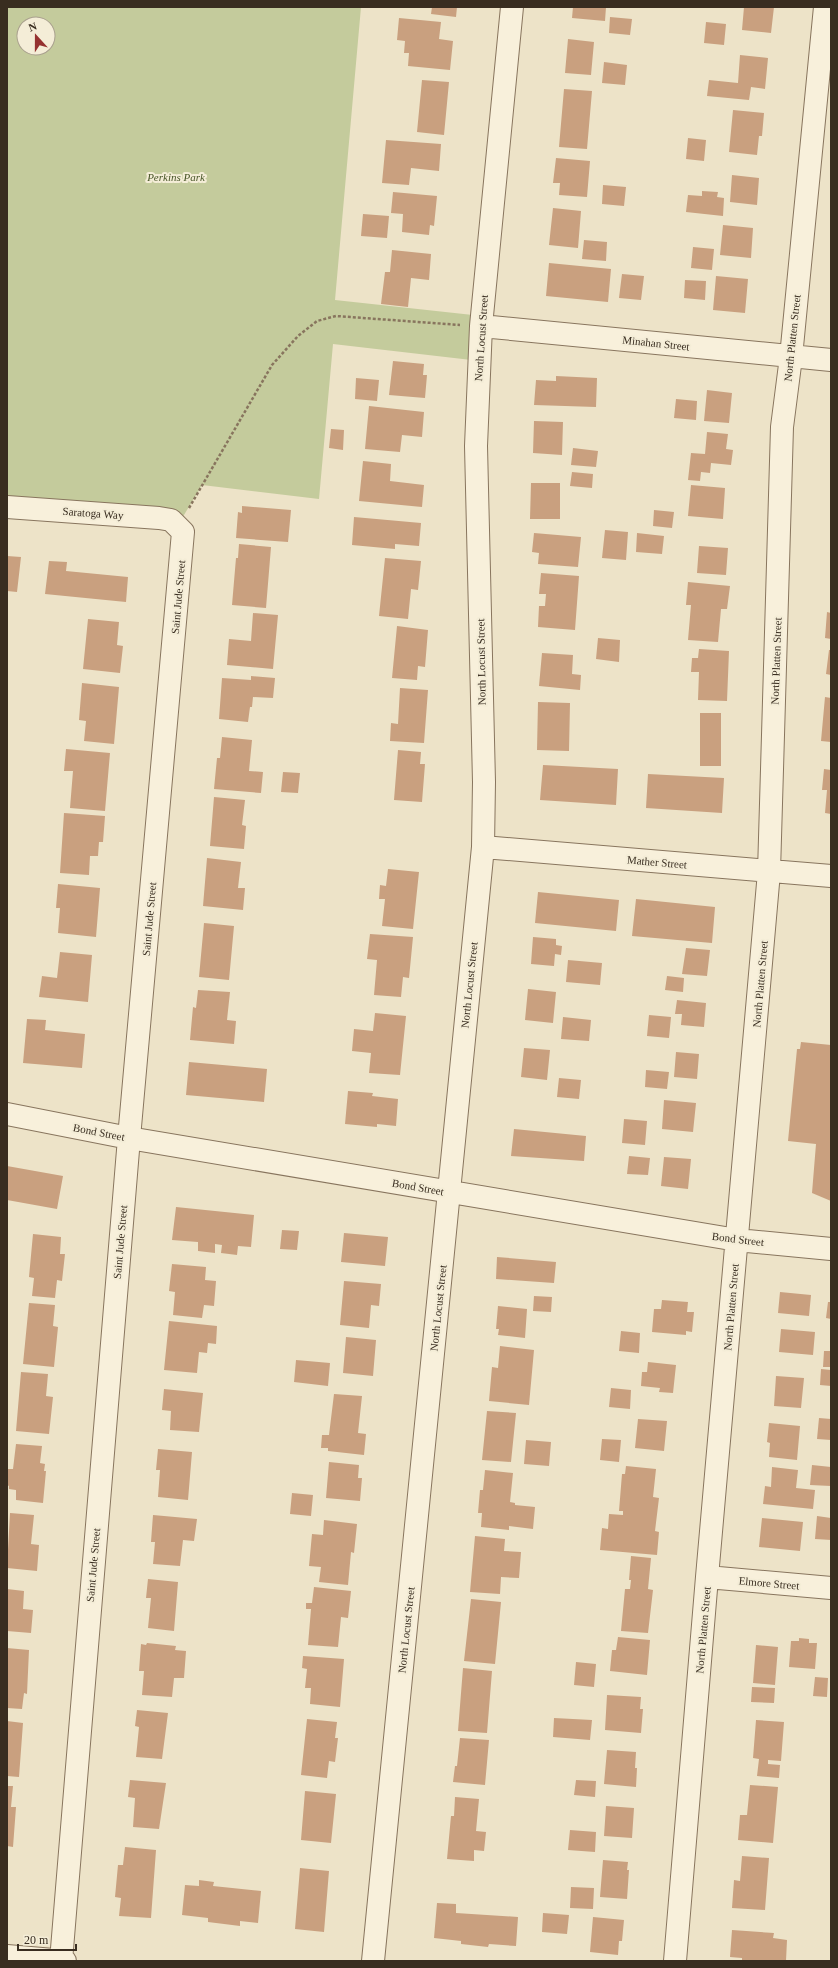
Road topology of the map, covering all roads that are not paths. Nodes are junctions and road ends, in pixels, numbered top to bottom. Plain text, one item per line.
1 (512, 7) edge
2 (824, 7) edge
3 (481, 326) junction
4 (791, 357) junction
5 (831, 360) edge
6 (7, 507) edge
7 (178, 525) joint
8 (483, 847) junction
9 (770, 872) junction
10 (831, 876) edge
11 (7, 1114) edge
12 (128, 1138) junction
13 (449, 1192) junction
14 (737, 1240) junction
15 (831, 1249) edge
16 (707, 1577) junction
17 (831, 1588) edge
18 (7, 1956) edge
19 (48, 1960) edge
20 (65, 1961) edge
21 (373, 1961) edge
22 (675, 1961) edge

1 - 3 street, North Locust Street
2 - 4 street, North Platten Street
3 - 4 street, Minahan Street
3 - 8 street, North Locust Street
4 - 5 street, Minahan Street
4 - 9 street, North Platten Street
6 - 7 street, Saratoga Way
7 - 12 street, Saint Jude Street
8 - 9 street, Mather Street
8 - 13 street, North Locust Street
9 - 10 street, Mather Street
9 - 14 street, North Platten Street
11 - 12 street, Bond Street
12 - 13 street, Bond Street
12 - 19 street, Saint Jude Street
13 - 14 street, Bond Street
13 - 21 street, North Locust Street
14 - 15 street, Bond Street
14 - 16 street, North Platten Street
16 - 17 street, Elmore Street
16 - 22 street, North Platten Street
18 - 19 street
19 - 20 street

